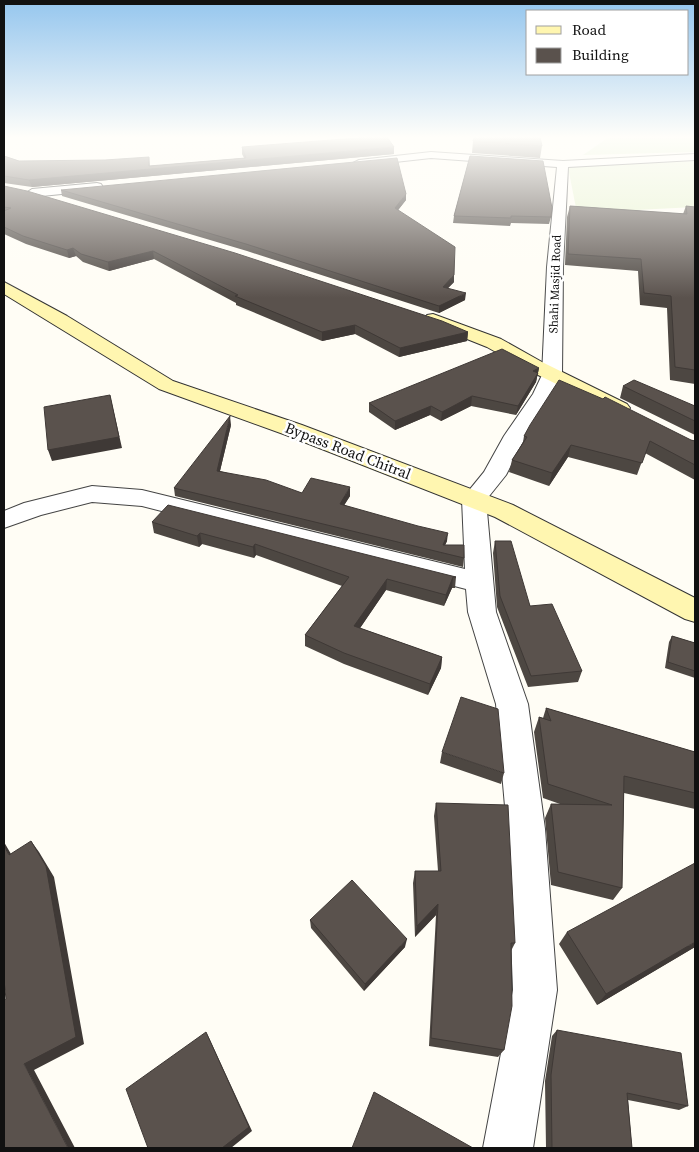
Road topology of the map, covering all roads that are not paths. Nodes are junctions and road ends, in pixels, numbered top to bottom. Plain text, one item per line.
1 (18, 191) edge
2 (57, 191) edge
3 (560, 191) edge
4 (32, 193) junction
5 (71, 206) edge
6 (4, 287) edge
7 (420, 315) edge
8 (552, 375) junction
9 (633, 414) edge
10 (474, 499) junction
11 (4, 520) edge
12 (479, 582) junction
13 (695, 612) edge
14 (508, 1148) edge

1 - 4 street
2 - 4 street
3 - 8 street, Shahi Masjid Road
4 - 5 street
6 - 10 street, Bypass Road Chitral
7 - 8 street
8 - 9 street
8 - 10 street
10 - 12 street
10 - 13 street, Bypass Road Chitral
11 - 12 street
12 - 14 street

